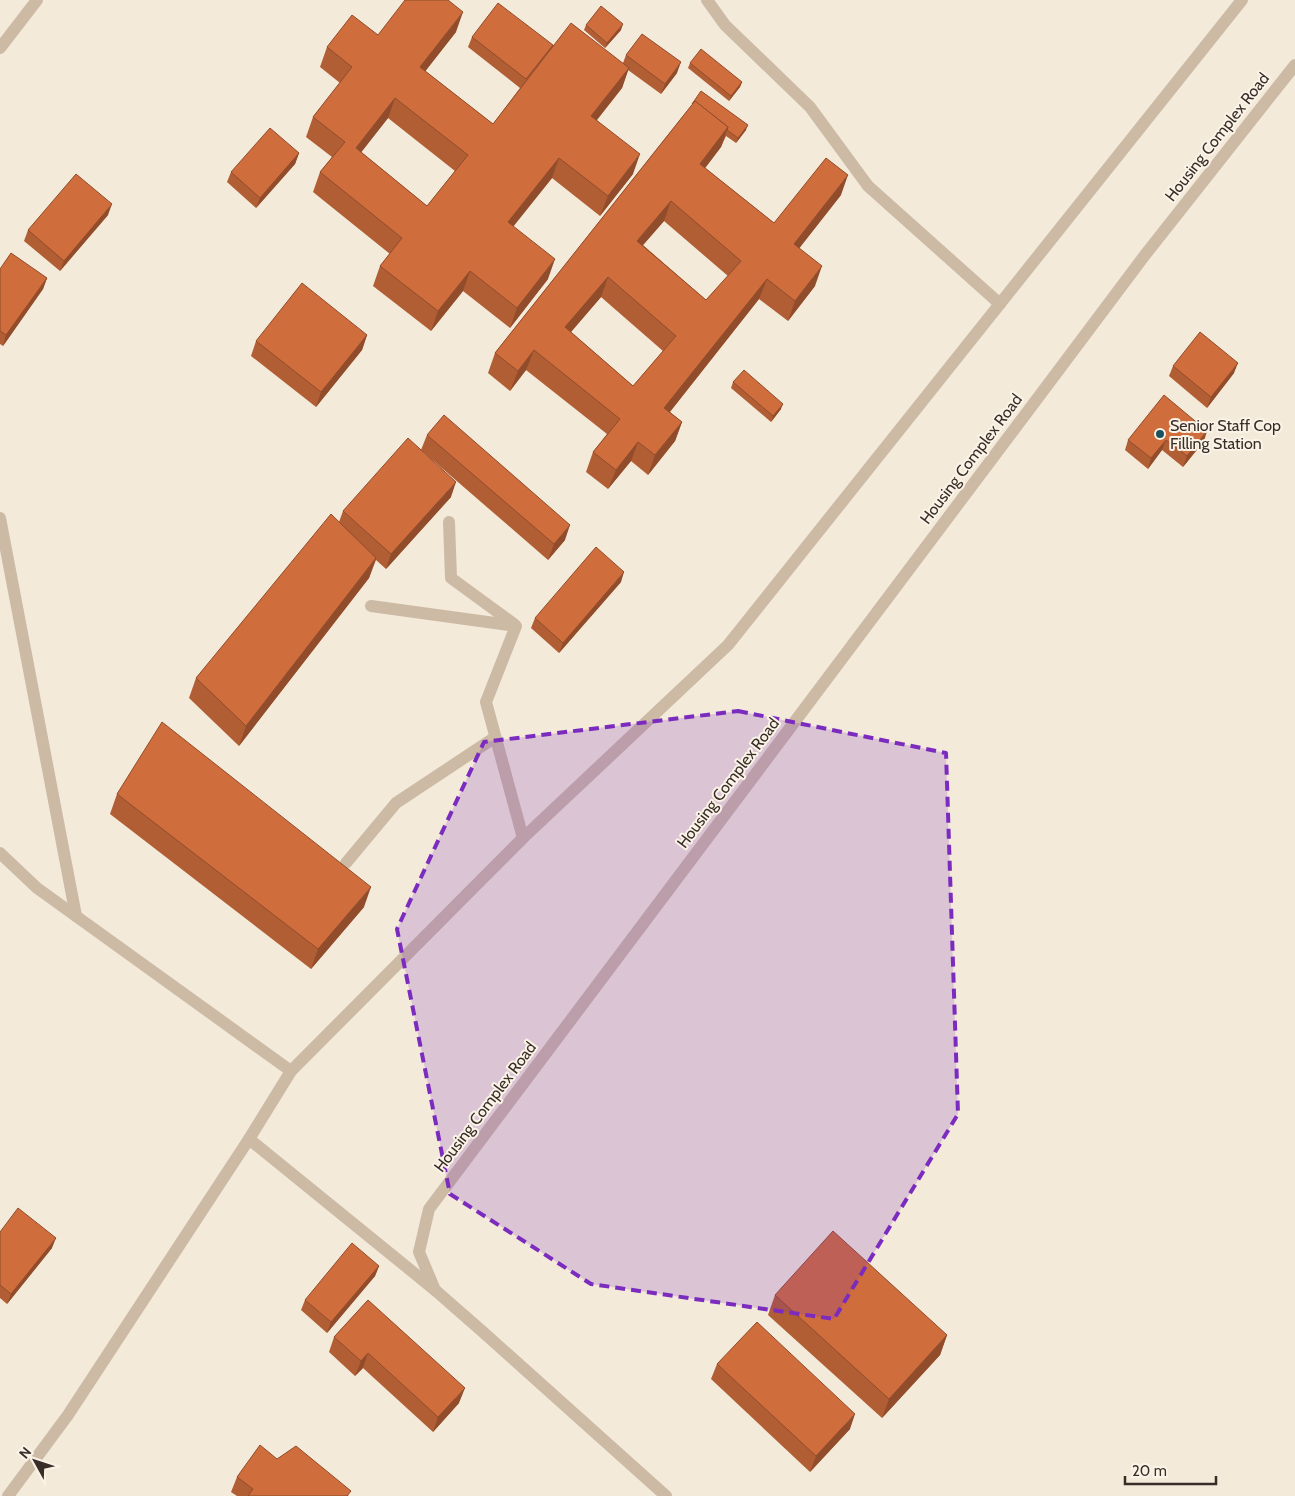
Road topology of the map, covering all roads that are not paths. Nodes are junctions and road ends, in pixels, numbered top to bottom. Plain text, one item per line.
1 (36, 0) edge
2 (707, 0) edge
3 (1242, 0) edge
4 (0, 48) edge
5 (1295, 65) edge
6 (1000, 304) junction
7 (0, 518) edge
8 (449, 522) dead end
9 (371, 606) dead end
10 (516, 626) junction
11 (494, 738) junction
12 (523, 838) junction
13 (0, 853) edge
14 (346, 863) dead end
15 (76, 916) junction
16 (291, 1071) junction
17 (249, 1139) junction
18 (435, 1290) junction
19 (8, 1496) edge
20 (666, 1496) edge

1 - 4 street
2 - 6 street
3 - 6 street
5 - 18 street, Housing Complex Road
6 - 12 street
7 - 15 street
8 - 10 street
9 - 10 street
10 - 11 street
11 - 12 street
11 - 14 street
12 - 16 street
13 - 15 street
15 - 16 street
16 - 17 street
17 - 18 street
17 - 19 street
18 - 20 street, Housing Complex Road

